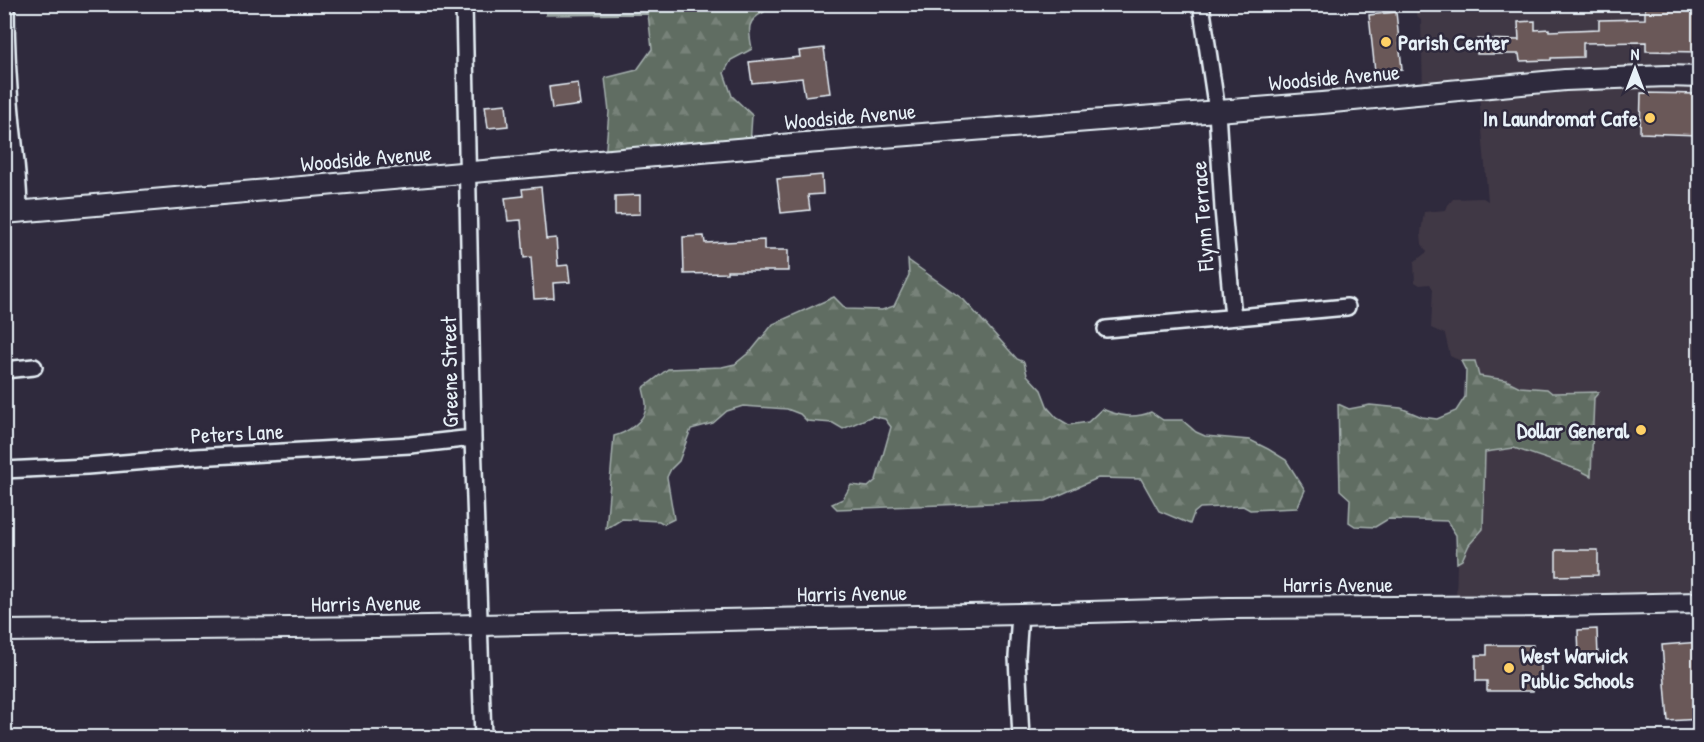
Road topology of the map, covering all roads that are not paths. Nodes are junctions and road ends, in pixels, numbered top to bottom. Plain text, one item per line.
1 (6, 4) edge
2 (464, 4) edge
3 (1201, 4) edge
4 (1700, 77) edge
5 (1217, 111) junction
6 (468, 173) junction
7 (12, 213) edge
8 (1347, 307) dead end
9 (1233, 317) junction
10 (1106, 329) dead end
11 (34, 367) dead end
12 (4, 370) edge
13 (472, 438) junction
14 (4, 470) edge
15 (1700, 603) edge
16 (1020, 614) junction
17 (478, 624) junction
18 (4, 632) edge
19 (483, 738) edge
20 (1021, 738) edge

1 - 7 street
2 - 6 street, Greene Street
3 - 5 street, Flynn Terrace
4 - 5 street, Woodside Avenue
5 - 6 street, Woodside Avenue
5 - 9 street, Flynn Terrace
6 - 7 street, Woodside Avenue
6 - 13 street, Greene Street
8 - 9 street
9 - 10 street
11 - 12 street
13 - 14 street, Peters Lane
13 - 17 street, Greene Street
15 - 16 street, Harris Avenue
16 - 17 street, Harris Avenue
16 - 20 street
17 - 18 street, Harris Avenue
17 - 19 street, Greene Street

